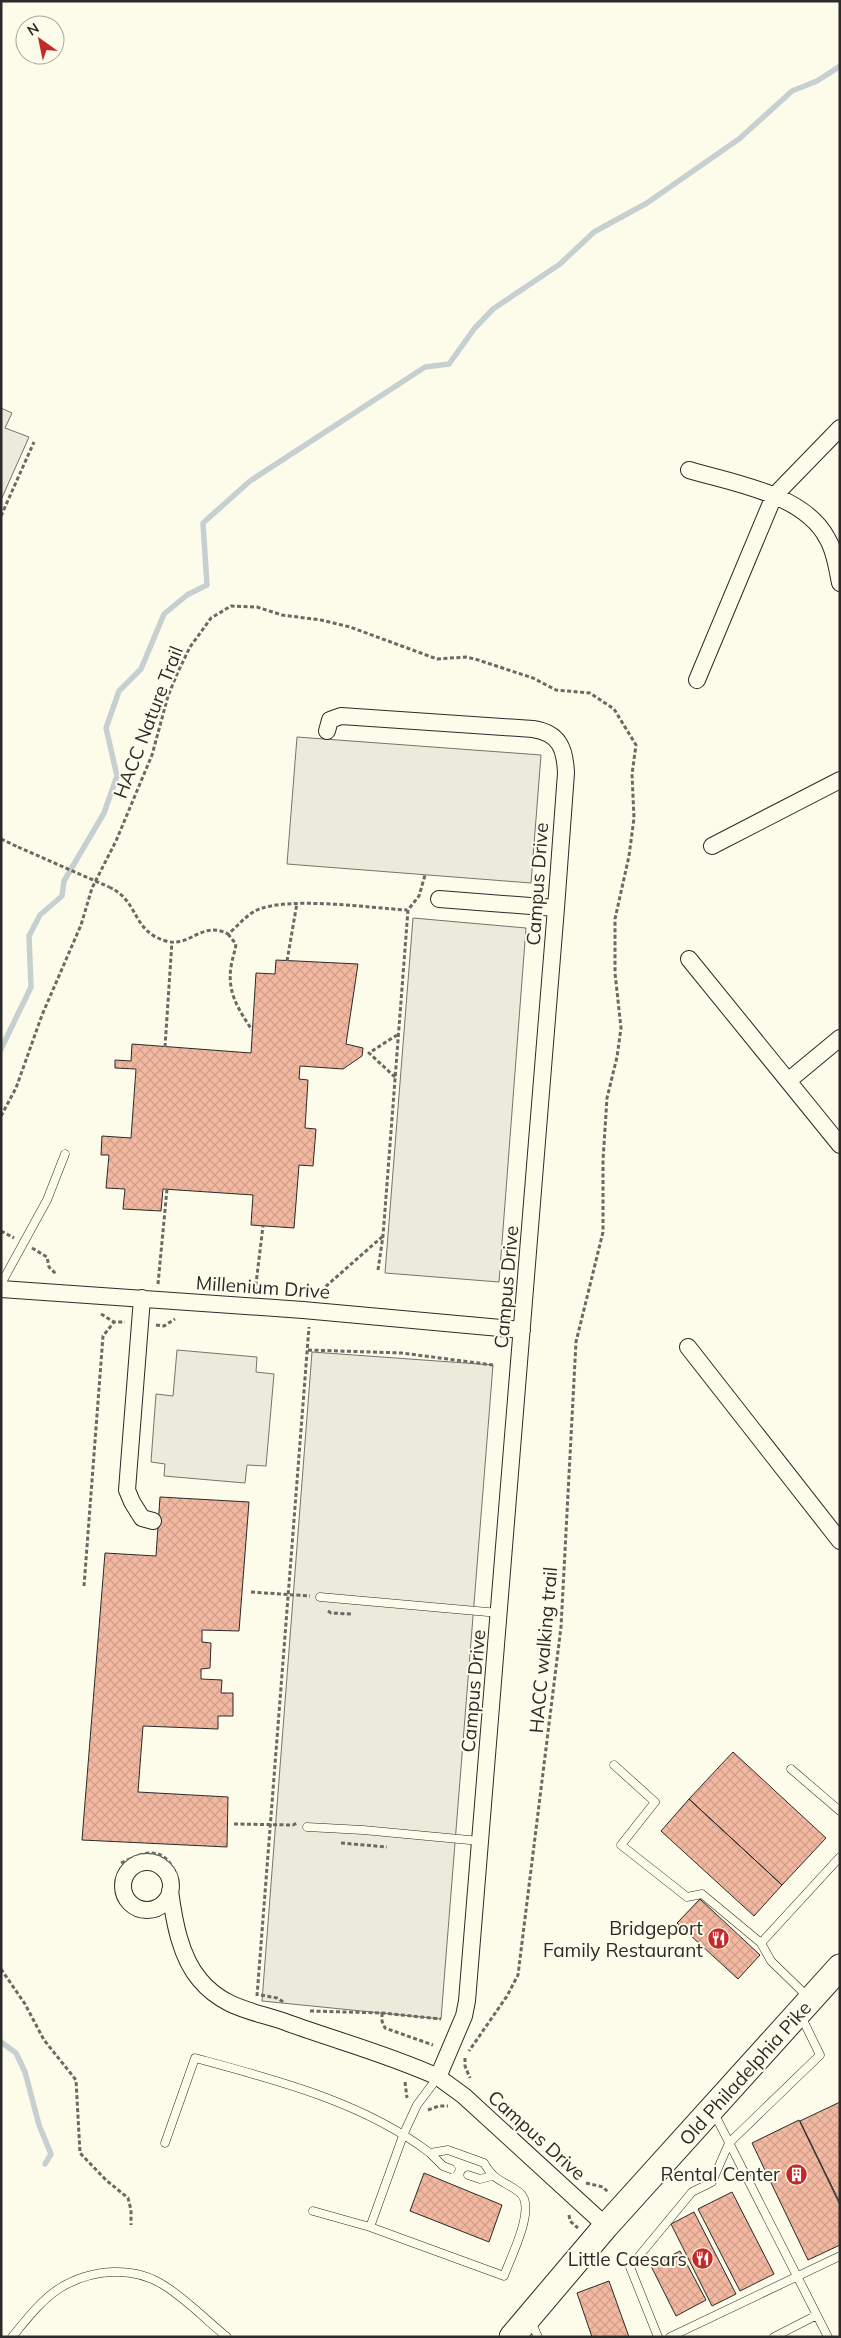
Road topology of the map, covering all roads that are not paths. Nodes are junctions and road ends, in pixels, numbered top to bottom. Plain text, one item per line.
1 (840, 428) edge
2 (688, 470) dead end
3 (774, 496) junction
4 (840, 583) edge
5 (697, 680) dead end
6 (327, 731) dead end
7 (840, 780) edge
8 (712, 846) dead end
9 (439, 898) dead end
10 (556, 908) junction
11 (689, 959) dead end
12 (840, 1038) edge
13 (788, 1081) junction
14 (840, 1145) edge
15 (65, 1154) dead end
16 (1, 1284) edge
17 (1, 1289) edge
18 (145, 1291) junction
19 (522, 1330) junction
20 (688, 1347) dead end
21 (153, 1521) dead end
22 (840, 1541) edge
23 (320, 1597) dead end
24 (499, 1613) junction
25 (614, 1765) dead end
26 (791, 1769) dead end
27 (840, 1811) edge
28 (307, 1827) dead end
29 (480, 1841) junction
30 (840, 1857) edge
31 (174, 1884) road end
32 (761, 1943) junction
33 (840, 1967) edge
34 (804, 2006) junction
35 (438, 2077) junction
36 (712, 2109) junction
37 (404, 2133) junction
38 (165, 2143) dead end
39 (729, 2143) junction
40 (430, 2153) junction
41 (451, 2169) dead end
42 (468, 2175) dead end
43 (492, 2176) junction
44 (313, 2211) dead end
45 (606, 2226) junction
46 (370, 2227) junction
47 (840, 2256) edge
48 (797, 2276) junction
49 (817, 2315) junction
50 (533, 2327) edge
51 (12, 2337) edge
52 (227, 2337) edge
53 (512, 2337) edge
54 (658, 2337) edge
55 (670, 2337) edge
56 (774, 2337) edge
57 (828, 2337) edge

1 - 3 street
2 - 3 street
3 - 4 street
3 - 5 street
6 - 10 street, Campus Drive
7 - 8 street
9 - 10 street
10 - 19 street, Campus Drive
11 - 13 street
12 - 13 street
13 - 14 street
15 - 16 lane
17 - 18 street, Millenium Drive
18 - 19 street, Millenium Drive
18 - 21 street
19 - 24 street, Campus Drive
20 - 22 street
23 - 24 lane
24 - 29 street, Campus Drive
25 - 32 lane
26 - 27 lane
28 - 29 lane
29 - 35 street, Campus Drive
30 - 32 lane
31 - 35 street, Campus Drive
32 - 34 lane
33 - 34 main road, Old Philadelphia Pike
34 - 36 main road, Old Philadelphia Pike
34 - 39 lane
35 - 37 lane
35 - 45 street, Campus Drive
36 - 39 lane
36 - 45 main road, Old Philadelphia Pike
37 - 38 lane
37 - 40 lane
37 - 46 lane
39 - 48 lane
39 - 54 lane
40 - 41 lane
40 - 43 lane
42 - 43 lane
43 - 46 lane
44 - 46 lane
45 - 50 main road, Old Philadelphia Pike
47 - 48 lane
48 - 49 lane
48 - 55 lane
49 - 56 lane
49 - 57 lane
50 - 53 main road, Old Philadelphia Pike
51 - 52 lane

